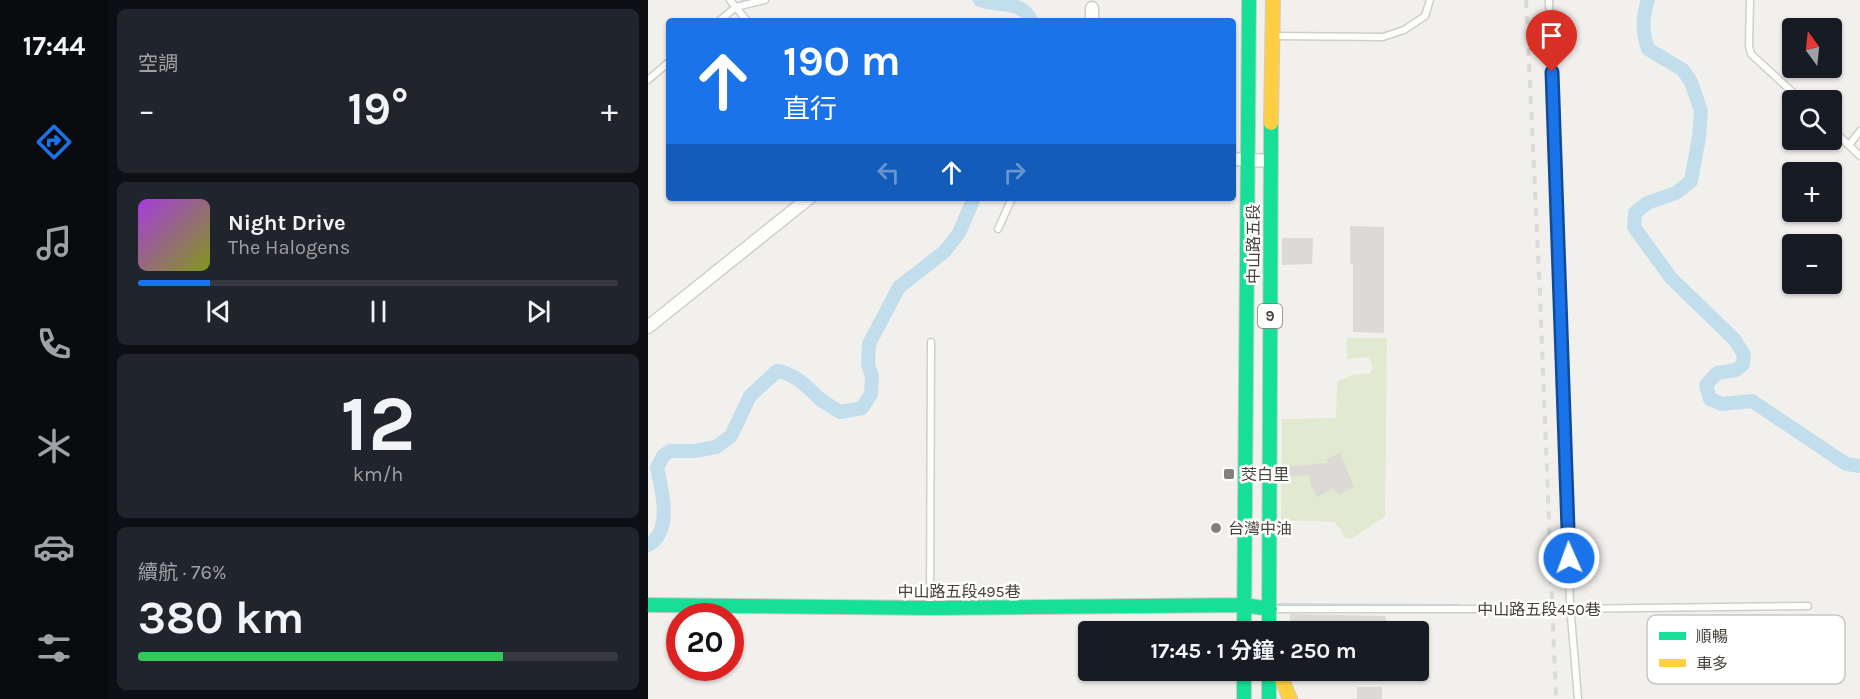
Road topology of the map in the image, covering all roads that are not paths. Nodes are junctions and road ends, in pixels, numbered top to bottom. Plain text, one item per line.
1 (730, 0) edge
2 (765, 0) edge
3 (1249, 0) edge
4 (1273, 0) edge
5 (1430, 0) edge
6 (1550, 0) edge
7 (1750, 0) edge
8 (736, 7) junction
9 (1092, 8) dead end
10 (723, 18) edge
11 (745, 18) edge
12 (1092, 18) edge
13 (1273, 36) junction
14 (666, 65) edge
15 (648, 80) edge
16 (1790, 90) edge
17 (1860, 131) edge
18 (1842, 138) edge
19 (1849, 145) junction
20 (1860, 156) edge
21 (1236, 159) edge
22 (1248, 160) junction
23 (1270, 161) junction
24 (805, 201) edge
25 (1011, 201) edge
26 (998, 229) dead end
27 (648, 327) edge
28 (931, 342) dead end
29 (648, 605) edge
30 (1244, 606) junction
31 (1808, 606) dead end
32 (930, 608) junction
33 (1270, 609) junction
34 (1571, 609) junction
35 (1244, 621) edge
36 (1269, 621) edge
37 (1244, 681) edge
38 (1269, 681) edge
39 (1283, 681) edge
40 (1244, 699) edge
41 (1269, 699) edge
42 (1290, 699) edge
43 (1578, 699) edge

1 - 8 lane
2 - 8 lane
3 - 22 main road, 中山路五段 / 9
4 - 13 main road, 中山路五段 / 9
5 - 13 lane
6 - 34 lane
7 - 16 lane
8 - 10 lane
8 - 11 lane
9 - 12 street
13 - 23 main road, 中山路五段 / 9
14 - 15 lane
17 - 19 lane
18 - 19 lane
19 - 20 lane
21 - 22 street
22 - 23 street
22 - 30 main road, 中山路五段 / 9
23 - 33 main road, 中山路五段 / 9
24 - 27 street
25 - 26 lane
28 - 32 lane
29 - 32 main road, 中山路五段495巷
30 - 32 main road, 中山路五段495巷
30 - 33 main road, 中山路五段495巷
30 - 35 main road, 中山路五段 / 9
31 - 34 lane, 中山路五段450巷
33 - 34 lane, 中山路五段450巷
33 - 36 main road, 中山路五段 / 9
34 - 43 lane
37 - 40 main road
38 - 41 main road
39 - 42 main road

